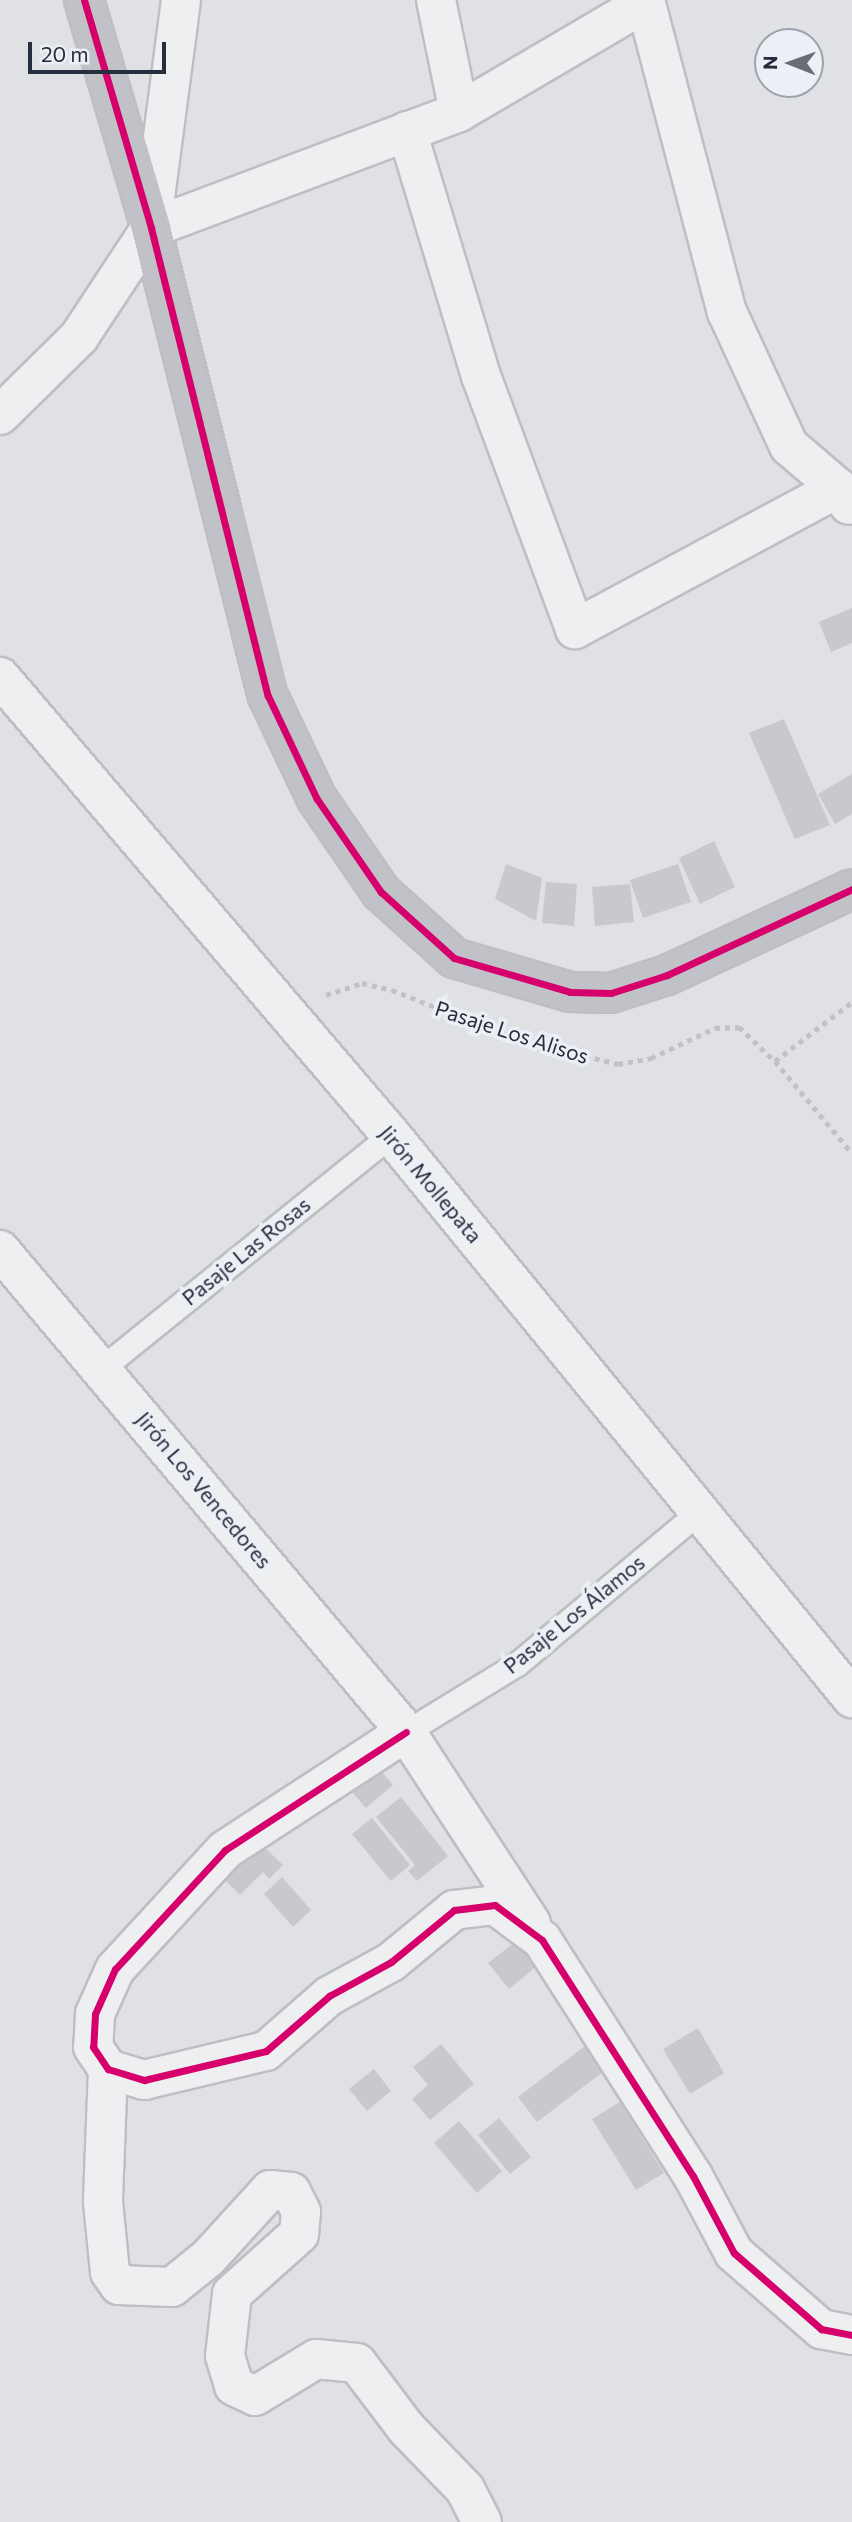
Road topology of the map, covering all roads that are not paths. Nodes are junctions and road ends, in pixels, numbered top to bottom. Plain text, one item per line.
1 (83, 0) edge
2 (181, 0) edge
3 (436, 0) edge
4 (645, 1) edge
5 (459, 112) junction
6 (407, 131) junction
7 (151, 228) junction
8 (0, 415) edge
9 (845, 499) edge
10 (0, 677) edge
11 (852, 889) edge
12 (391, 1135) junction
13 (0, 1250) edge
14 (102, 1368) junction
15 (700, 1511) junction
16 (852, 1698) edge
17 (406, 1732) junction
18 (542, 1940) junction
19 (108, 2069) junction
20 (852, 2334) edge
21 (482, 2522) edge

1 - 7 street
2 - 7 street
3 - 5 street
4 - 5 street
4 - 9 street
5 - 6 street
6 - 7 street
6 - 9 street
7 - 8 street
7 - 11 street
10 - 12 street, Jirón Mollepata
12 - 14 lane, Pasaje Las Rosas
12 - 15 street, Jirón Mollepata
13 - 14 street, Jirón Los Vencedores
14 - 17 street, Jirón Los Vencedores
15 - 16 street, Jirón Mollepata
15 - 17 lane, Pasaje Los Álamos
17 - 18 street, Jirón Los Vencedores
17 - 19 street
18 - 19 street
18 - 20 street, Jirón Los Vencedores
19 - 21 street

